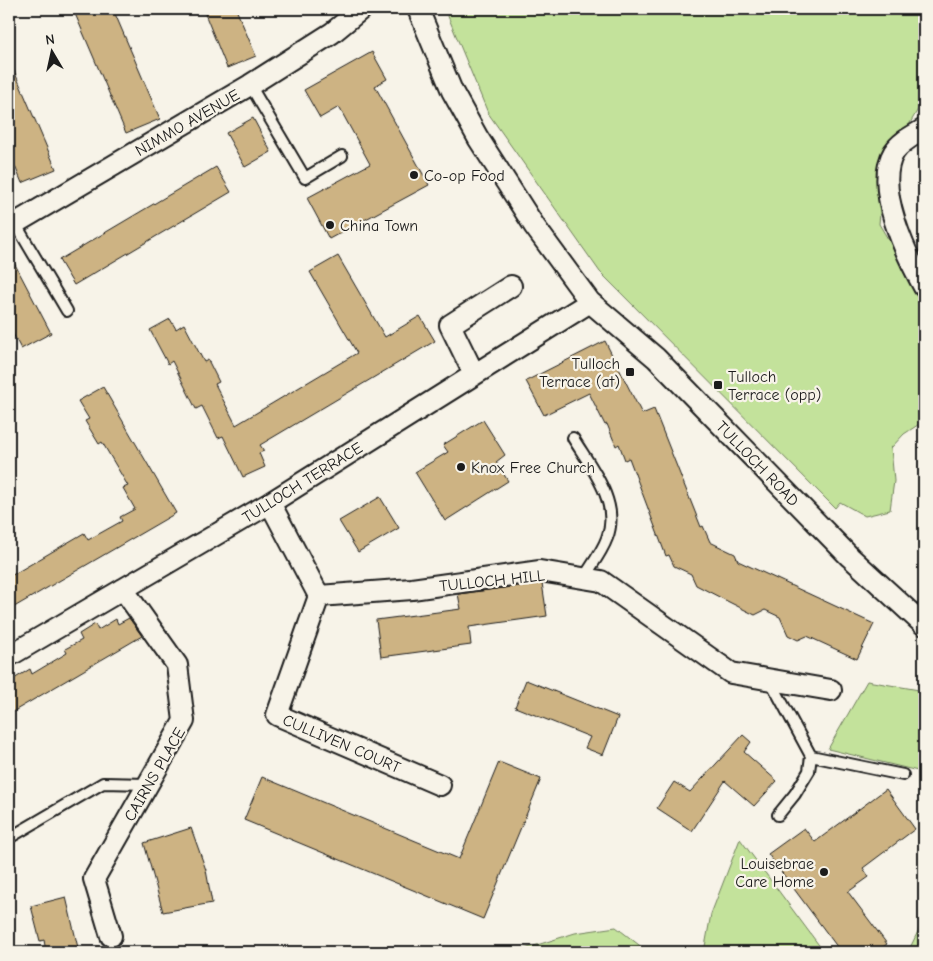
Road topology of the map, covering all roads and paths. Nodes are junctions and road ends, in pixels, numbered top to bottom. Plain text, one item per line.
1 (418, 9) edge
2 (360, 10) edge
3 (250, 85) junction
4 (924, 129) edge
5 (342, 156) dead end
6 (12, 225) edge
7 (511, 286) dead end
8 (924, 287) edge
9 (590, 302) junction
10 (67, 311) dead end
11 (474, 374) junction
12 (573, 438) dead end
13 (270, 503) junction
14 (583, 578) junction
15 (123, 589) junction
16 (319, 596) junction
17 (924, 625) edge
18 (9, 656) edge
19 (770, 680) junction
20 (831, 690) dead end
21 (811, 756) junction
22 (904, 775) dead end
23 (148, 784) junction
24 (440, 785) dead end
25 (778, 815) dead end
26 (9, 838) edge
27 (111, 936) dead end

1 - 9 street, TULLOCH ROAD
2 - 3 street, NIMMO AVENUE
3 - 5 lane
3 - 6 street, NIMMO AVENUE
4 - 8 street
6 - 10 lane
7 - 11 street
9 - 11 street, TULLOCH TERRACE
9 - 17 street, TULLOCH ROAD
11 - 13 street, TULLOCH TERRACE
12 - 14 lane
13 - 15 street, TULLOCH TERRACE
13 - 16 street
14 - 16 street, TULLOCH HILL
14 - 19 street, TULLOCH HILL
15 - 18 street, TULLOCH TERRACE
15 - 23 street, CAIRNS PLACE
16 - 24 street, CULLIVEN COURT
19 - 20 street, TULLOCH HILL
19 - 21 lane
21 - 22 lane
21 - 25 lane
23 - 26 lane
23 - 27 street, CAIRNS PLACE

